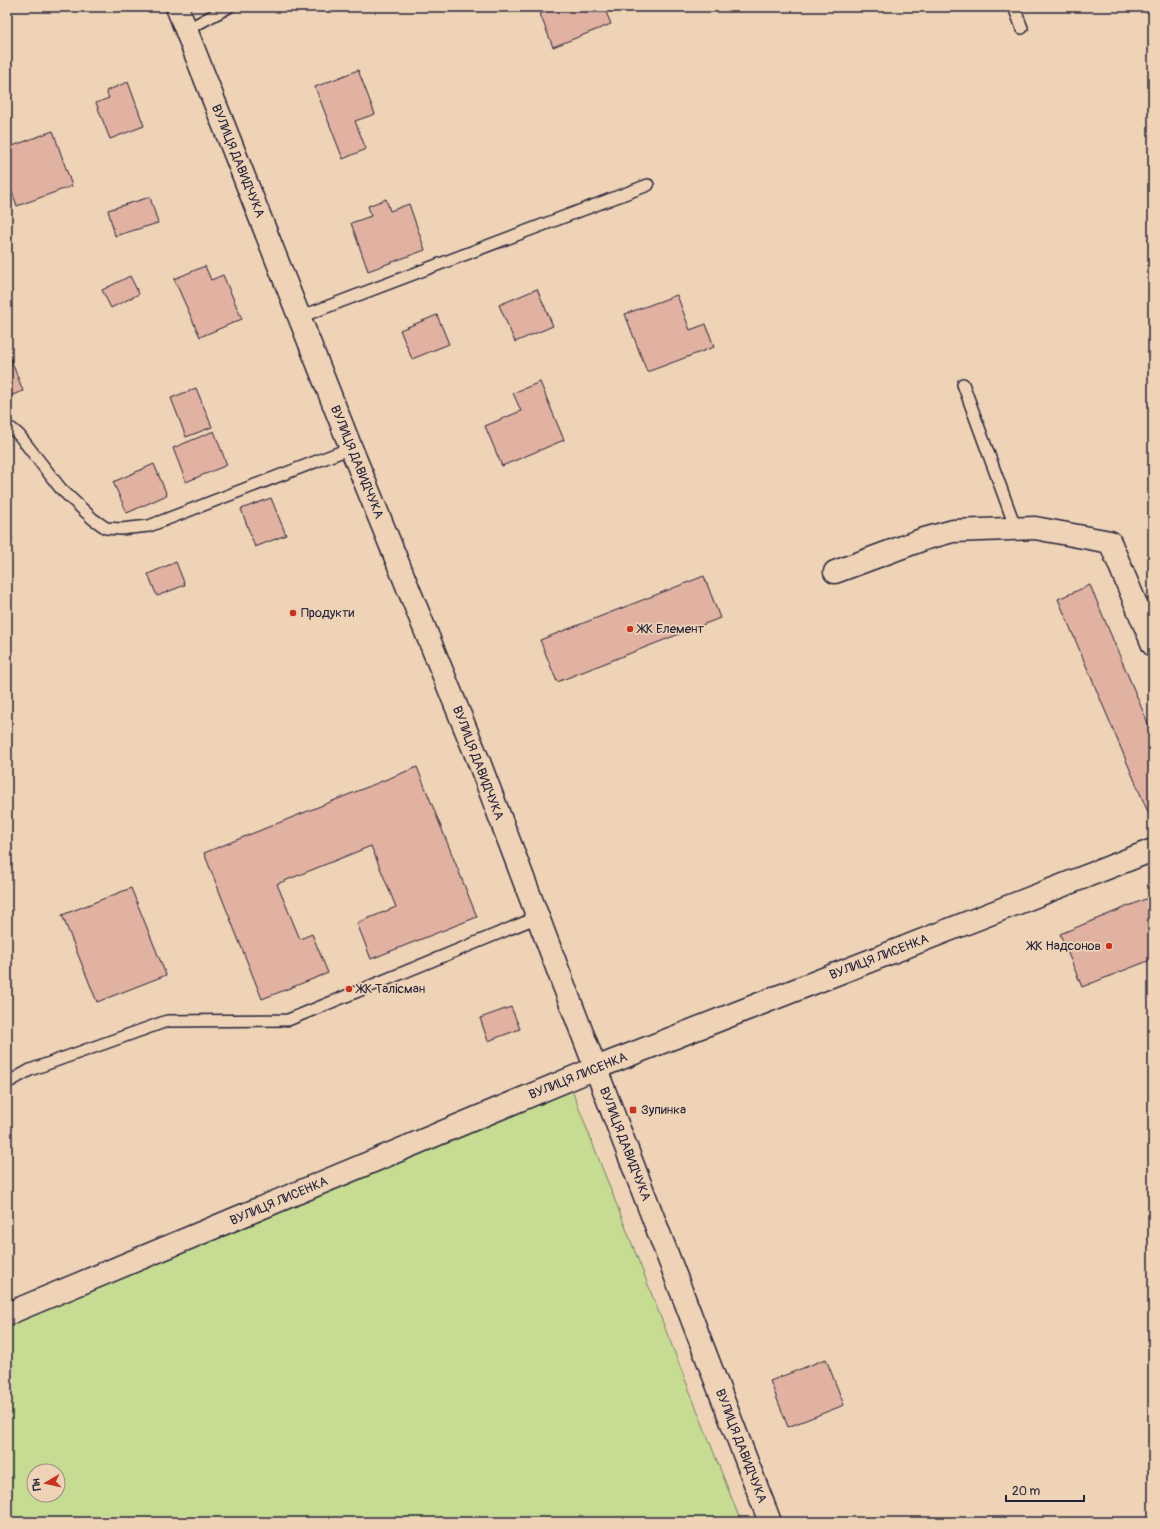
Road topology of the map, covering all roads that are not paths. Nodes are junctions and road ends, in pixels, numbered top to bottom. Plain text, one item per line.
1 (177, 7) edge
2 (229, 7) edge
3 (1014, 7) edge
4 (1022, 28) dead end
5 (186, 30) junction
6 (648, 185) dead end
7 (300, 317) junction
8 (963, 384) dead end
9 (7, 429) edge
10 (351, 448) junction
11 (1016, 529) junction
12 (835, 572) dead end
13 (1153, 645) edge
14 (1153, 850) edge
15 (538, 917) junction
16 (596, 1068) junction
17 (7, 1084) edge
18 (7, 1314) edge
19 (770, 1522) edge

1 - 5 street, ВУЛИЦЯ ДАВИДЧУКА
2 - 5 lane
3 - 4 lane
5 - 7 street, ВУЛИЦЯ ДАВИДЧУКА
6 - 7 lane
7 - 10 street, ВУЛИЦЯ ДАВИДЧУКА
8 - 11 lane
9 - 10 lane
10 - 15 street, ВУЛИЦЯ ДАВИДЧУКА
11 - 12 street
11 - 13 street
14 - 16 street, ВУЛИЦЯ ЛИСЕНКА
15 - 16 street, ВУЛИЦЯ ДАВИДЧУКА
15 - 17 lane
16 - 18 street, ВУЛИЦЯ ЛИСЕНКА
16 - 19 street, ВУЛИЦЯ ДАВИДЧУКА

